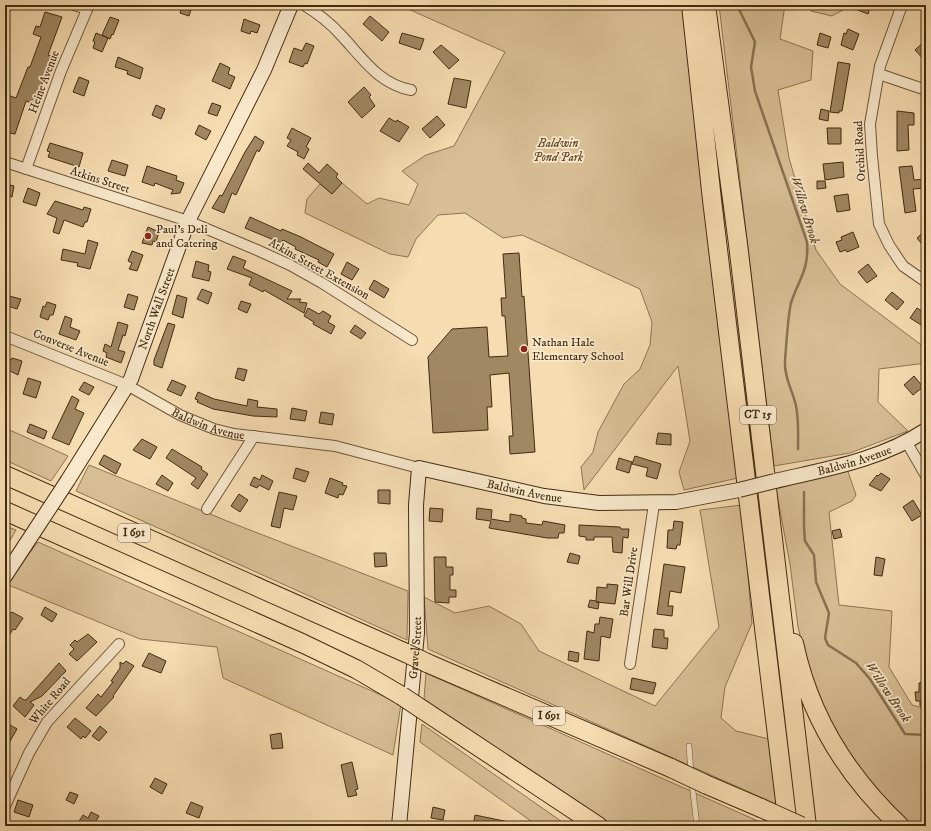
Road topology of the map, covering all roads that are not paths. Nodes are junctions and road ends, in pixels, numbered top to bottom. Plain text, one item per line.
1 (74, 5) edge
2 (291, 5) edge
3 (304, 5) edge
4 (691, 5) edge
5 (706, 5) edge
6 (902, 5) edge
7 (88, 7) edge
8 (879, 74) junction
9 (411, 90) dead end
10 (926, 90) edge
11 (5, 162) edge
12 (26, 169) junction
13 (188, 222) junction
14 (926, 282) edge
15 (5, 336) edge
16 (412, 340) dead end
17 (127, 385) junction
18 (926, 430) edge
19 (254, 436) junction
20 (906, 441) junction
21 (419, 468) junction
22 (5, 475) edge
23 (926, 476) edge
24 (654, 504) junction
25 (207, 509) dead end
26 (5, 511) edge
27 (776, 569) junction
28 (5, 576) edge
29 (119, 644) dead end
30 (630, 664) dead end
31 (690, 746) dead end
32 (5, 806) edge
33 (586, 820) edge
34 (399, 826) edge
35 (598, 826) edge
36 (698, 826) edge
37 (788, 826) edge
38 (801, 826) edge
39 (807, 826) edge
40 (900, 826) edge

1 - 7 street
2 - 13 street, North Wall Street
3 - 9 street
4 - 37 highway, CT 15
5 - 27 highway, CT 15
6 - 8 street, Orchid Road
7 - 12 street, Heine Avenue
8 - 10 street
8 - 14 street, Orchid Road
11 - 12 street, Atkins Street
12 - 13 street, Atkins Street
13 - 16 street, Atkins Street Extension
13 - 17 street, North Wall Street
15 - 17 street, Converse Avenue
17 - 19 street, Baldwin Avenue
17 - 28 street, North Wall Street, bridge
18 - 20 street, Baldwin Avenue
19 - 21 street, Baldwin Avenue
19 - 25 street
20 - 23 street
20 - 24 street, Baldwin Avenue, bridge
21 - 24 street, Baldwin Avenue
21 - 34 street, Gravel Street
22 - 38 highway, I 691, bridge
24 - 30 street, Bar Will Drive
26 - 33 highway, I 691, bridge
27 - 39 highway, CT 15
27 - 40 highway
29 - 32 street, White Road
31 - 36 lane
33 - 35 highway, I 691

